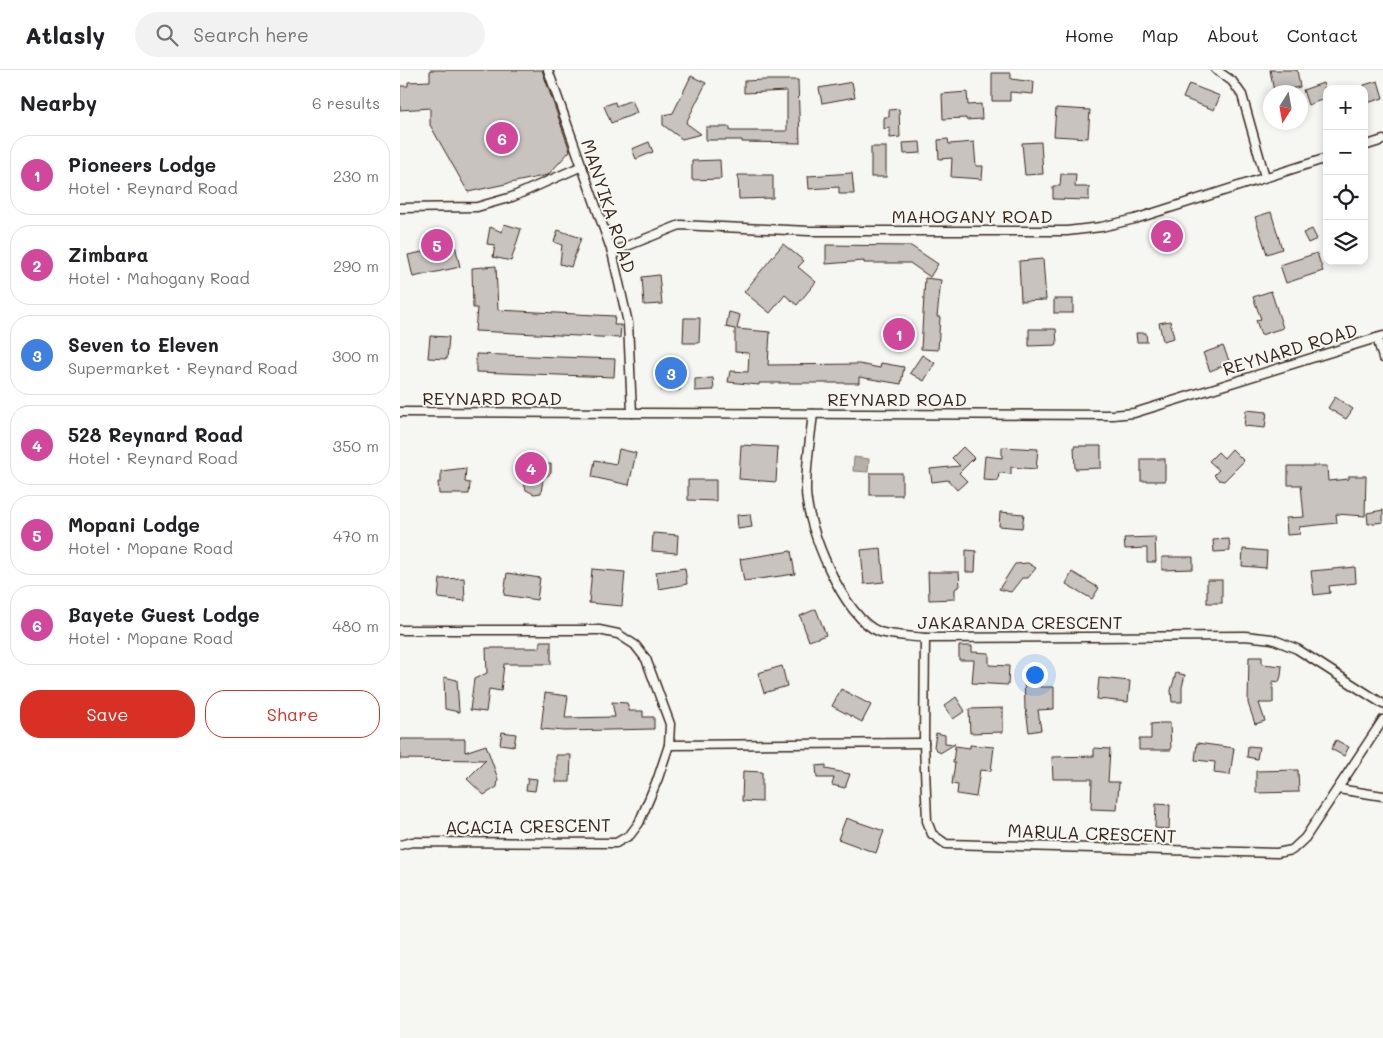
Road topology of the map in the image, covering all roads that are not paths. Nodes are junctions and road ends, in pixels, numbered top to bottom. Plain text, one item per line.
1 (548, 70) edge
2 (1216, 70) edge
3 (1383, 140) edge
4 (1368, 145) edge
5 (1323, 159) edge
6 (582, 166) junction
7 (1265, 177) junction
8 (400, 208) edge
9 (612, 252) junction
10 (1380, 337) edge
11 (1383, 358) edge
12 (400, 412) edge
13 (632, 413) junction
14 (813, 414) junction
15 (400, 630) edge
16 (925, 638) junction
17 (1383, 704) edge
18 (1383, 720) edge
19 (924, 743) junction
20 (668, 745) junction
21 (1338, 789) junction
22 (1383, 796) edge
23 (400, 845) edge

1 - 6 street, MANYIKA ROAD
2 - 7 street
3 - 4 street
5 - 7 street, MAHOGANY ROAD
6 - 8 street
6 - 9 street, MANYIKA ROAD
7 - 9 street, MAHOGANY ROAD
9 - 13 street, MANYIKA ROAD
10 - 11 street
10 - 14 street, REYNARD ROAD
12 - 13 street, REYNARD ROAD
13 - 14 street, REYNARD ROAD
14 - 16 street, JAKARANDA CRESCENT
15 - 20 street, ACACIA CRESCENT
16 - 17 street, JAKARANDA CRESCENT
16 - 19 street, MARULA CRESCENT
18 - 21 street, MARULA CRESCENT
19 - 20 street
19 - 21 street, MARULA CRESCENT
20 - 23 street, ACACIA CRESCENT
21 - 22 street

